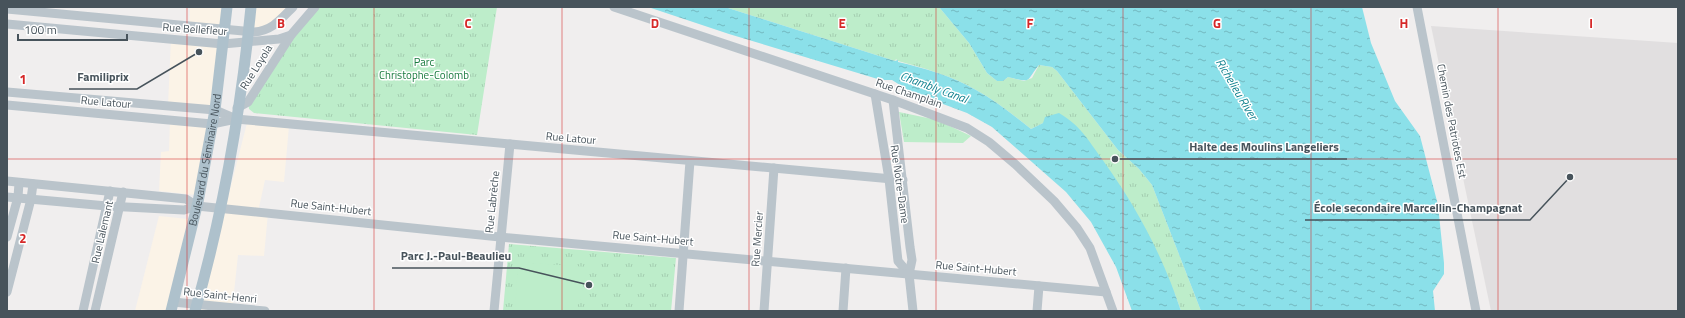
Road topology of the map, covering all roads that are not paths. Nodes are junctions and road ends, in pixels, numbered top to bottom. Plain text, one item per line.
1 (227, 7) edge
2 (251, 7) edge
3 (292, 7) edge
4 (315, 7) edge
5 (614, 7) edge
6 (1417, 7) edge
7 (7, 9) edge
8 (47, 13) junction
9 (7, 24) edge
10 (46, 28) junction
11 (225, 28) junction
12 (291, 34) junction
13 (248, 37) junction
14 (223, 44) junction
15 (7, 92) edge
16 (23, 93) junction
17 (875, 94) junction
18 (71, 98) junction
19 (893, 100) junction
20 (139, 104) junction
21 (7, 105) edge
22 (22, 107) junction
23 (178, 107) junction
24 (215, 110) junction
25 (71, 111) junction
26 (237, 113) junction
27 (138, 117) junction
28 (177, 121) junction
29 (212, 124) junction
30 (510, 144) junction
31 (690, 161) junction
32 (774, 168) junction
33 (889, 179) junction
34 (904, 180) junction
35 (7, 181) edge
36 (19, 182) junction
37 (33, 184) junction
38 (110, 191) junction
39 (123, 192) junction
40 (7, 197) edge
41 (18, 197) junction
42 (31, 199) junction
43 (107, 206) junction
44 (197, 206) junction
45 (120, 207) junction
46 (219, 209) junction
47 (7, 237) edge
48 (500, 237) junction
49 (683, 252) junction
50 (767, 260) junction
51 (846, 268) junction
52 (92, 274) junction
53 (909, 274) junction
54 (104, 277) junction
55 (1039, 286) junction
56 (7, 291) edge
57 (1106, 292) junction
58 (172, 306) edge
59 (196, 308) edge
60 (83, 311) edge
61 (95, 311) edge
62 (265, 311) edge
63 (494, 311) edge
64 (679, 311) edge
65 (764, 311) edge
66 (843, 311) edge
67 (913, 311) edge
68 (1037, 311) edge
69 (1113, 311) edge
70 (1476, 311) edge

1 - 11 main road, Boulevard du Séminaire Nord
2 - 13 main road, Boulevard du Séminaire Nord
3 - 13 street, Rue Loyola
4 - 12 street, Rue Loyola
5 - 17 street, Rue Champlain
6 - 70 street, Chemin des Patriotes Est
7 - 8 street, Rue Bellefleur
8 - 10 street
8 - 11 street, Rue Bellefleur
9 - 10 street, Rue Bellefleur
10 - 14 street, Rue Bellefleur
11 - 13 street, Rue Bellefleur
11 - 14 main road, Boulevard du Séminaire Nord
12 - 13 street, Rue Loyola
12 - 26 street, Rue Loyola
13 - 14 street, Rue Bellefleur
13 - 26 main road, Boulevard du Séminaire Nord
14 - 24 main road, Boulevard du Séminaire Nord
15 - 16 street, Rue Latour
16 - 18 street, Rue Latour
16 - 22 street
17 - 19 street, Rue Champlain
17 - 33 street, Rue Notre-Dame
18 - 20 street, Rue Latour
18 - 25 street, Rue Latour
19 - 34 street, Rue Notre-Dame
19 - 57 street, Rue Champlain
20 - 23 street, Rue Latour
20 - 27 street, Rue Latour
21 - 22 street, Rue Latour
22 - 25 street, Rue Latour
23 - 24 street, Rue Latour
23 - 28 street
24 - 26 street, Rue Latour
24 - 29 main road, Boulevard du Séminaire Nord
25 - 27 street, Rue Latour
26 - 29 street, Rue Latour
26 - 30 street, Rue Latour
26 - 46 main road, Boulevard du Séminaire Nord
27 - 28 street, Rue Latour
28 - 29 street, Rue Latour
29 - 44 main road, Boulevard du Séminaire Nord
30 - 31 street, Rue Latour
30 - 48 street, Rue Labrèche
31 - 32 street, Rue Latour
31 - 49 street
32 - 33 street, Rue Latour
32 - 50 street, Rue Mercier
33 - 34 street, Rue Latour
33 - 53 street, Rue Notre-Dame
34 - 53 street, Rue Notre-Dame
35 - 36 street, Rue Saint-Hubert
36 - 37 street, Rue Saint-Hubert
36 - 41 street
37 - 38 street, Rue Saint-Hubert
37 - 42 street
38 - 39 street, Rue Saint-Hubert
38 - 43 street, Rue Lalemant
39 - 44 street, Rue Saint-Hubert
39 - 45 street, Rue Lalemant
40 - 41 street, Rue Saint-Hubert
41 - 42 street, Rue Saint-Hubert
41 - 47 street
42 - 43 street, Rue Saint-Hubert
42 - 56 street
43 - 45 street, Rue Saint-Hubert
43 - 52 street, Rue Lalemant
44 - 45 street, Rue Saint-Hubert
44 - 46 street, Rue Saint-Hubert
44 - 58 main road, Boulevard du Séminaire Nord
45 - 54 street, Rue Lalemant
46 - 48 street, Rue Saint-Hubert
46 - 59 main road, Boulevard du Séminaire Nord
48 - 49 street, Rue Saint-Hubert
48 - 63 street, Rue Labrèche
49 - 50 street, Rue Saint-Hubert
49 - 64 street
50 - 51 street, Rue Saint-Hubert
50 - 65 street, Rue Mercier
51 - 53 street, Rue Saint-Hubert
51 - 66 street
52 - 54 street, Rue Lalemant
52 - 60 street, Rue Lalemant
53 - 55 street, Rue Saint-Hubert
53 - 67 street, Rue Notre-Dame
54 - 61 street, Rue Lalemant
55 - 57 street, Rue Saint-Hubert
55 - 68 street
57 - 69 street, Rue Champlain
58 - 59 street, Rue Saint-Henri
59 - 62 street, Rue Saint-Henri

